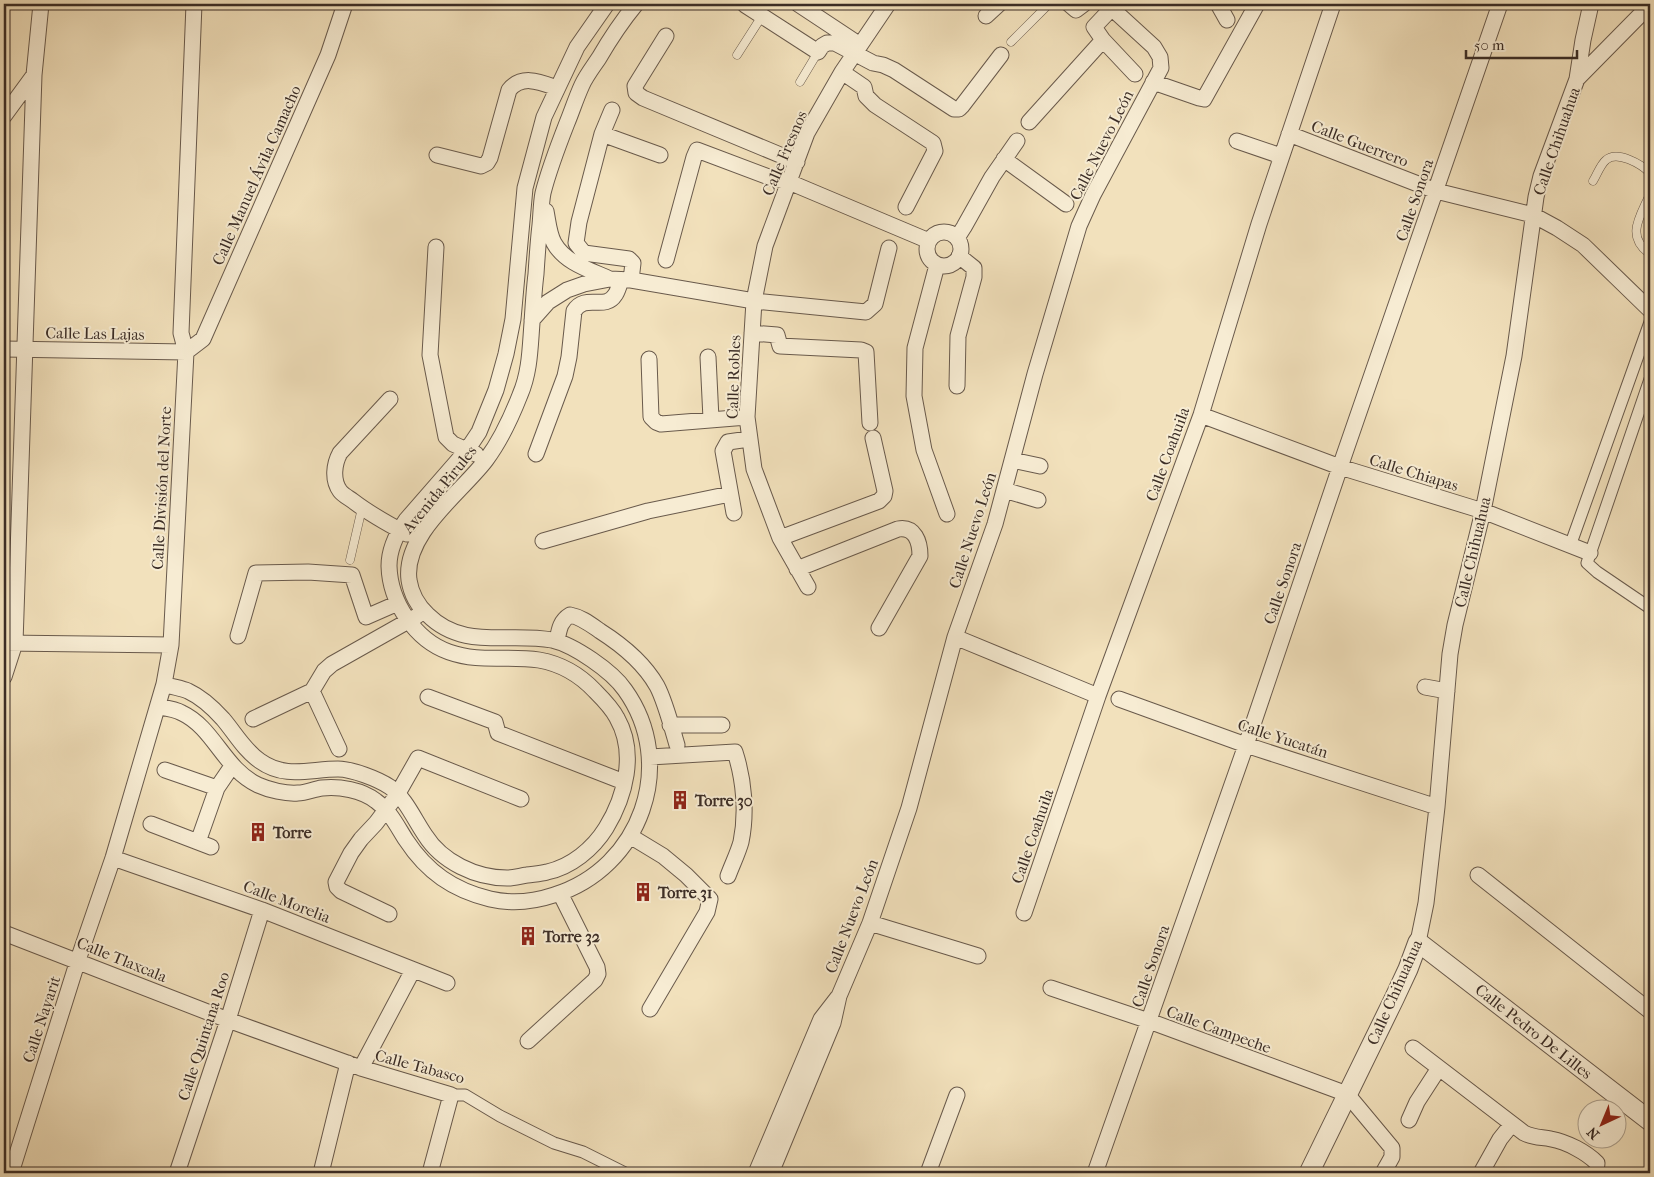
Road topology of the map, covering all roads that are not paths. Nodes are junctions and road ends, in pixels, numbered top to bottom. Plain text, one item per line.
1 (41, 4) edge
2 (194, 4) edge
3 (345, 4) edge
4 (607, 4) edge
5 (636, 4) edge
6 (798, 4) edge
7 (888, 4) edge
8 (999, 4) edge
9 (1049, 4) edge
10 (1068, 4) edge
11 (1084, 4) edge
12 (1218, 4) edge
13 (1257, 4) edge
14 (1333, 4) edge
15 (1500, 4) edge
16 (1591, 4) edge
17 (745, 5) dead end
18 (1650, 5) edge
19 (1109, 6) edge
20 (762, 16) junction
21 (986, 16) dead end
22 (1227, 20) dead end
23 (666, 36) dead end
24 (1103, 40) junction
25 (1011, 42) dead end
26 (858, 49) junction
27 (818, 52) junction
28 (736, 54) dead end
29 (1001, 55) dead end
30 (842, 72) junction
31 (1135, 74) dead end
32 (34, 75) junction
33 (1577, 79) junction
34 (800, 82) dead end
35 (1153, 82) junction
36 (557, 88) junction
37 (612, 110) dead end
38 (4, 116) edge
39 (1029, 122) dead end
40 (602, 134) junction
41 (1289, 134) junction
42 (1017, 140) dead end
43 (1237, 141) dead end
44 (437, 155) dead end
45 (660, 155) dead end
46 (1281, 156) junction
47 (1004, 159) junction
48 (797, 162) junction
49 (1650, 173) edge
50 (789, 182) junction
51 (1593, 182) dead end
52 (1436, 191) junction
53 (1650, 194) edge
54 (542, 196) junction
55 (1066, 204) dead end
56 (906, 207) dead end
57 (1533, 215) junction
58 (957, 238) junction
59 (929, 241) junction
60 (436, 246) dead end
61 (889, 248) dead end
62 (1650, 254) edge
63 (959, 256) junction
64 (666, 260) dead end
65 (936, 264) junction
66 (621, 280) junction
67 (754, 301) junction
68 (1650, 310) edge
69 (532, 320) junction
70 (1650, 322) edge
71 (752, 333) junction
72 (4, 349) edge
73 (24, 350) junction
74 (186, 352) junction
75 (708, 357) dead end
76 (648, 359) dead end
77 (1650, 379) edge
78 (957, 386) dead end
79 (390, 399) dead end
80 (1201, 415) junction
81 (747, 417) junction
82 (711, 419) junction
83 (749, 440) junction
84 (467, 450) junction
85 (536, 454) dead end
86 (486, 459) junction
87 (1012, 460) junction
88 (1040, 466) dead end
89 (1340, 467) junction
90 (1004, 490) junction
91 (730, 494) junction
92 (1038, 500) dead end
93 (362, 508) junction
94 (1483, 511) junction
95 (734, 513) dead end
96 (947, 514) dead end
97 (399, 530) junction
98 (780, 538) junction
99 (417, 540) junction
100 (543, 541) dead end
101 (1570, 546) junction
102 (1590, 554) junction
103 (350, 560) dead end
104 (797, 569) junction
105 (808, 587) dead end
106 (398, 603) junction
107 (1650, 608) edge
108 (425, 612) junction
109 (408, 621) junction
110 (878, 628) dead end
111 (238, 636) dead end
112 (955, 637) junction
113 (557, 641) junction
114 (9, 643) edge
115 (171, 645) junction
116 (4, 677) edge
117 (164, 684) junction
118 (1425, 687) dead end
119 (312, 691) junction
120 (1447, 691) junction
121 (1098, 696) junction
122 (428, 697) dead end
123 (1118, 698) dead end
124 (158, 707) junction
125 (223, 718) junction
126 (254, 719) dead end
127 (722, 724) dead end
128 (670, 725) junction
129 (207, 733) junction
130 (677, 744) dead end
131 (1246, 745) junction
132 (338, 749) dead end
133 (650, 757) junction
134 (232, 766) junction
135 (164, 770) dead end
136 (624, 782) junction
137 (217, 788) junction
138 (397, 795) junction
139 (520, 799) dead end
140 (1437, 807) junction
141 (618, 808) junction
142 (386, 810) junction
143 (640, 818) junction
144 (151, 824) dead end
145 (630, 836) junction
146 (113, 858) junction
147 (1478, 875) dead end
148 (728, 876) dead end
149 (560, 893) junction
150 (262, 910) junction
151 (1024, 913) dead end
152 (390, 914) dead end
153 (870, 923) junction
154 (4, 932) edge
155 (1418, 942) junction
156 (978, 956) dead end
157 (78, 960) junction
158 (413, 970) junction
159 (446, 983) dead end
160 (1051, 988) dead end
161 (839, 996) junction
162 (650, 1009) dead end
163 (1650, 1010) edge
164 (228, 1020) junction
165 (1149, 1022) junction
166 (528, 1041) dead end
167 (1413, 1048) dead end
168 (354, 1066) junction
169 (1439, 1068) junction
170 (1347, 1094) junction
171 (451, 1095) junction
172 (957, 1095) dead end
173 (1409, 1120) dead end
174 (1650, 1121) edge
175 (1512, 1124) junction
176 (1596, 1168) edge
177 (11, 1173) edge
178 (177, 1173) edge
179 (321, 1173) edge
180 (430, 1173) edge
181 (625, 1173) edge
182 (756, 1173) edge
183 (770, 1173) edge
184 (928, 1173) edge
185 (1095, 1173) edge
186 (1309, 1173) edge
187 (1383, 1173) edge
188 (1482, 1173) edge

1 - 32 street
2 - 74 street, Calle División del Norte
3 - 74 street, Calle Manuel Ávila Camacho
4 - 36 street, Avenida Pirules
5 - 54 street, Avenida Pirules
6 - 26 street
7 - 26 street, Calle Fresnos
8 - 21 street
9 - 25 lane
10 - 11 street
12 - 22 street
13 - 35 street
14 - 41 street, Calle Coahuila
15 - 52 street, Calle Sonora
16 - 33 street, Calle Chihuahua
17 - 20 street
18 - 33 street
19 - 24 street
19 - 35 street, Calle Nuevo León
20 - 27 street
20 - 28 lane
23 - 48 street
24 - 31 street
24 - 39 street
26 - 27 street
26 - 29 street
26 - 30 street, Calle Fresnos
27 - 34 lane
30 - 48 street, Calle Fresnos
30 - 56 street
32 - 38 street
32 - 73 street
33 - 57 street, Calle Chihuahua
35 - 87 street, Calle Nuevo León
36 - 44 street
36 - 84 street, Avenida Pirules
37 - 40 street
40 - 45 street
40 - 66 street
41 - 46 street, Calle Coahuila
41 - 52 street, Calle Guerrero
42 - 47 street
43 - 46 street
46 - 80 street, Calle Coahuila
47 - 55 street
47 - 58 street
48 - 50 street, Calle Fresnos
49 - 51 lane
50 - 59 street
50 - 64 street
50 - 67 street, Calle Fresnos
52 - 57 street, Calle Guerrero
52 - 89 street, Calle Sonora
53 - 62 lane
54 - 66 street
54 - 69 street, Avenida Pirules
57 - 68 street, Calle Guerrero
57 - 94 street, Calle Chihuahua
58 - 59 street
58 - 63 street
59 - 65 street
60 - 84 street
61 - 67 street
63 - 65 street
63 - 78 street
65 - 96 street
66 - 67 street
66 - 69 street
66 - 85 street
67 - 71 street, Calle Robles
69 - 86 street, Avenida Pirules
70 - 101 street
71 - 81 street, Calle Robles
71 - 98 street
72 - 73 street, Calle Las Lajas
73 - 74 street, Calle Las Lajas
73 - 114 street
74 - 115 street, Calle División del Norte
75 - 82 street
76 - 82 street
77 - 102 street
79 - 93 street
80 - 89 street, Calle Chiapas
80 - 121 street, Calle Coahuila
81 - 82 street
81 - 83 street, Calle Robles
83 - 91 street
83 - 98 street, Calle Robles
84 - 86 street
84 - 97 street, Avenida Pirules
86 - 99 street, Avenida Pirules
87 - 88 street
87 - 90 street, Calle Nuevo León
89 - 94 street, Calle Chiapas
89 - 131 street, Calle Sonora
90 - 92 street
90 - 112 street, Calle Nuevo León
91 - 95 street
91 - 100 street
93 - 97 street
93 - 103 lane
94 - 101 street, Calle Chiapas
94 - 120 street, Calle Chihuahua
97 - 99 street
97 - 106 street, Avenida Pirules
98 - 104 street, Calle Robles
99 - 108 street, Avenida Pirules
101 - 102 street, Calle Chiapas
102 - 107 street
104 - 105 street, Calle Robles
104 - 110 street
106 - 109 street, Avenida Pirules
106 - 111 street
108 - 109 street
108 - 113 street, Avenida Pirules
109 - 119 street
109 - 136 street, Avenida Pirules
112 - 121 street
112 - 153 street, Calle Nuevo León
113 - 128 street
113 - 133 street, Avenida Pirules
114 - 115 street
114 - 116 street
115 - 117 street, Calle División del Norte
117 - 124 street, Calle División del Norte
117 - 125 street, Avenida Pirules
118 - 120 street
119 - 126 street
119 - 132 street
120 - 140 street, Calle Chihuahua
121 - 151 street, Calle Coahuila
122 - 136 street
123 - 131 street, Calle Yucatán
124 - 129 street, Avenida Pirules
124 - 146 street, Calle División del Norte
125 - 129 street
125 - 138 street, Avenida Pirules
127 - 128 street
128 - 130 street
129 - 134 street, Avenida Pirules
131 - 140 street, Calle Yucatán
131 - 165 street, Calle Sonora
133 - 143 street, Avenida Pirules
133 - 148 street
134 - 137 street
134 - 142 street, Avenida Pirules
135 - 137 street
136 - 141 street, Avenida Pirules
137 - 144 street
138 - 139 street
138 - 141 street, Avenida Pirules
138 - 142 street
140 - 155 street, Calle Chihuahua
141 - 143 street
142 - 149 street, Avenida Pirules
142 - 152 street
143 - 145 street, Avenida Pirules
145 - 149 street, Avenida Pirules
145 - 162 street
146 - 150 street, Calle Morelia
146 - 157 street, Calle División del Norte
147 - 163 street
149 - 166 street
150 - 158 street, Calle Morelia
150 - 164 street, Calle Quintana Roo
153 - 156 street
153 - 161 street, Calle Nuevo León
154 - 157 street, Calle Tlaxcala
155 - 170 street, Calle Chihuahua
155 - 174 street, Calle Pedro De Lilles
157 - 164 street, Calle Tlaxcala
157 - 177 street, Calle Nayarit
158 - 159 street, Calle Morelia
158 - 168 street
160 - 165 street, Calle Campeche
161 - 182 street, Calle Nuevo León
161 - 183 street, Calle Nuevo León
164 - 168 street, Calle Tabasco
164 - 178 street, Calle Quintana Roo
165 - 170 street, Calle Campeche
165 - 185 street, Calle Sonora
167 - 169 street
168 - 171 street, Calle Tabasco
168 - 179 street
169 - 173 street
169 - 175 street
170 - 186 street, Calle Chihuahua
170 - 187 street
171 - 180 street
171 - 181 street, Calle Tabasco
172 - 184 street
175 - 176 street
175 - 188 street

